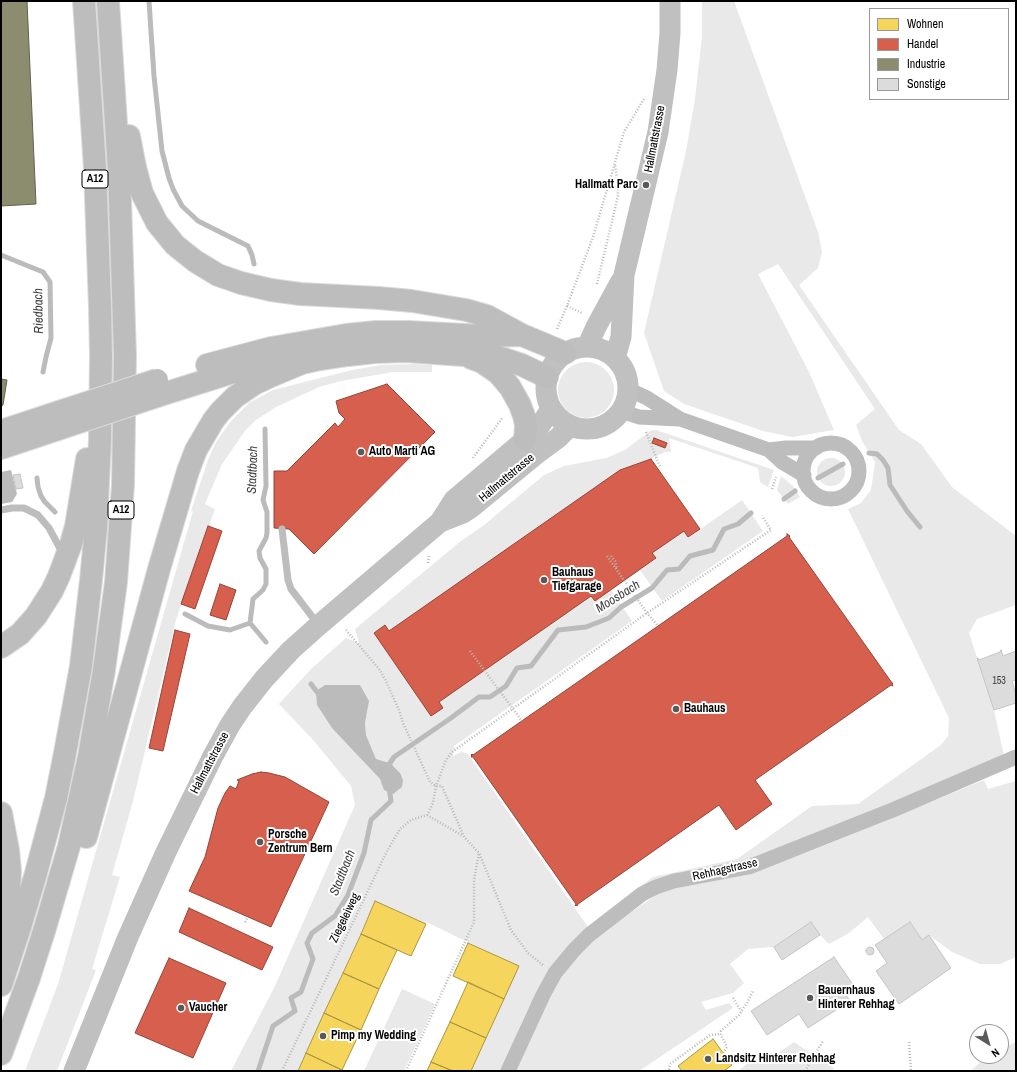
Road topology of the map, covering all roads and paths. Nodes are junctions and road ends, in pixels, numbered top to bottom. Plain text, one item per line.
1 (84, 1) edge
2 (108, 1) edge
3 (670, 1) edge
4 (110, 33) junction
5 (647, 94) dead end
6 (615, 161) junction
7 (623, 188) dead end
8 (618, 189) junction
9 (624, 275) junction
10 (596, 286) dead end
11 (567, 306) junction
12 (584, 314) dead end
13 (556, 330) dead end
14 (522, 335) junction
15 (587, 347) junction
16 (565, 353) junction
17 (463, 355) junction
18 (101, 356) junction
19 (615, 358) junction
20 (320, 359) junction
21 (547, 377) junction
22 (157, 388) junction
23 (628, 389) junction
24 (551, 409) junction
25 (621, 411) junction
26 (506, 413) dead end
27 (58, 420) junction
28 (680, 420) junction
29 (643, 426) dead end
30 (569, 427) junction
31 (1, 431) edge
32 (525, 440) junction
33 (1, 448) edge
34 (816, 448) junction
35 (769, 450) junction
36 (474, 456) dead end
37 (660, 467) dead end
38 (778, 471) dead end
39 (804, 475) junction
40 (772, 488) dead end
41 (1, 510) edge
42 (762, 516) dead end
43 (440, 522) junction
44 (282, 529) dead end
45 (607, 556) dead end
46 (611, 556) dead end
47 (66, 560) junction
48 (619, 573) junction
49 (646, 612) junction
50 (319, 625) junction
51 (658, 626) dead end
52 (346, 630) dead end
53 (1, 647) edge
54 (470, 651) dead end
55 (512, 709) junction
56 (522, 721) dead end
57 (1016, 757) edge
58 (436, 786) junction
59 (1, 813) edge
60 (427, 815) junction
61 (464, 837) junction
62 (479, 853) junction
63 (248, 917) dead end
64 (245, 922) dead end
65 (1, 948) edge
66 (555, 973) junction
67 (29, 978) junction
68 (1, 985) edge
69 (753, 991) dead end
70 (732, 998) dead end
71 (742, 1011) junction
72 (721, 1034) junction
73 (824, 1041) dead end
74 (909, 1042) dead end
75 (723, 1053) dead end
76 (1, 1054) edge
77 (74, 1071) edge
78 (282, 1071) edge
79 (406, 1071) edge
80 (508, 1071) edge
81 (666, 1071) edge
82 (805, 1071) edge
83 (911, 1071) edge

1 - 18 highway, A12
2 - 4 highway, A12
3 - 9 main road, Hallmattstrasse
4 - 14 highway
4 - 67 highway, A12
5 - 6 path
6 - 8 path
6 - 11 path
7 - 8 path
8 - 10 path
9 - 15 main road, Hallmattstrasse
9 - 19 main road, Hallmattstrasse
11 - 12 path
11 - 13 path
14 - 16 highway
14 - 22 highway
15 - 16 main road
15 - 19 main road
16 - 21 main road
17 - 20 highway
17 - 21 highway
17 - 32 highway
18 - 47 highway
18 - 68 highway, A12
19 - 23 main road
20 - 22 highway
20 - 67 highway
21 - 24 main road
22 - 27 highway, bridge
23 - 25 main road
23 - 28 street
24 - 30 main road
24 - 32 main road, Hallmattstrasse
25 - 28 street
25 - 30 main road
26 - 36 path
27 - 31 highway
27 - 33 highway
28 - 35 street
29 - 37 path
30 - 43 main road, Hallmattstrasse
32 - 43 main road, Hallmattstrasse
34 - 35 street
34 - 39 street
34 - 39 street
35 - 39 street
38 - 40 path
41 - 47 lane
42 - 49 path
43 - 50 main road, Hallmattstrasse
44 - 50 lane
45 - 48 path
46 - 48 path
47 - 53 highway
48 - 49 path
49 - 51 path
49 - 55 path
50 - 77 main road, Hallmattstrasse
52 - 58 path
54 - 55 path
55 - 56 path
55 - 58 path
57 - 66 street, Rehhagstrasse
58 - 60 path
58 - 61 path
59 - 65 highway
60 - 61 path
60 - 78 path, Ziegeleiweg
61 - 62 path
62 - 66 path
62 - 79 path
63 - 64 path
66 - 80 street, Rehhagstrasse
67 - 76 highway, A12
69 - 71 path
70 - 71 path
71 - 72 path
72 - 75 path
72 - 81 path
73 - 82 path
74 - 83 path

